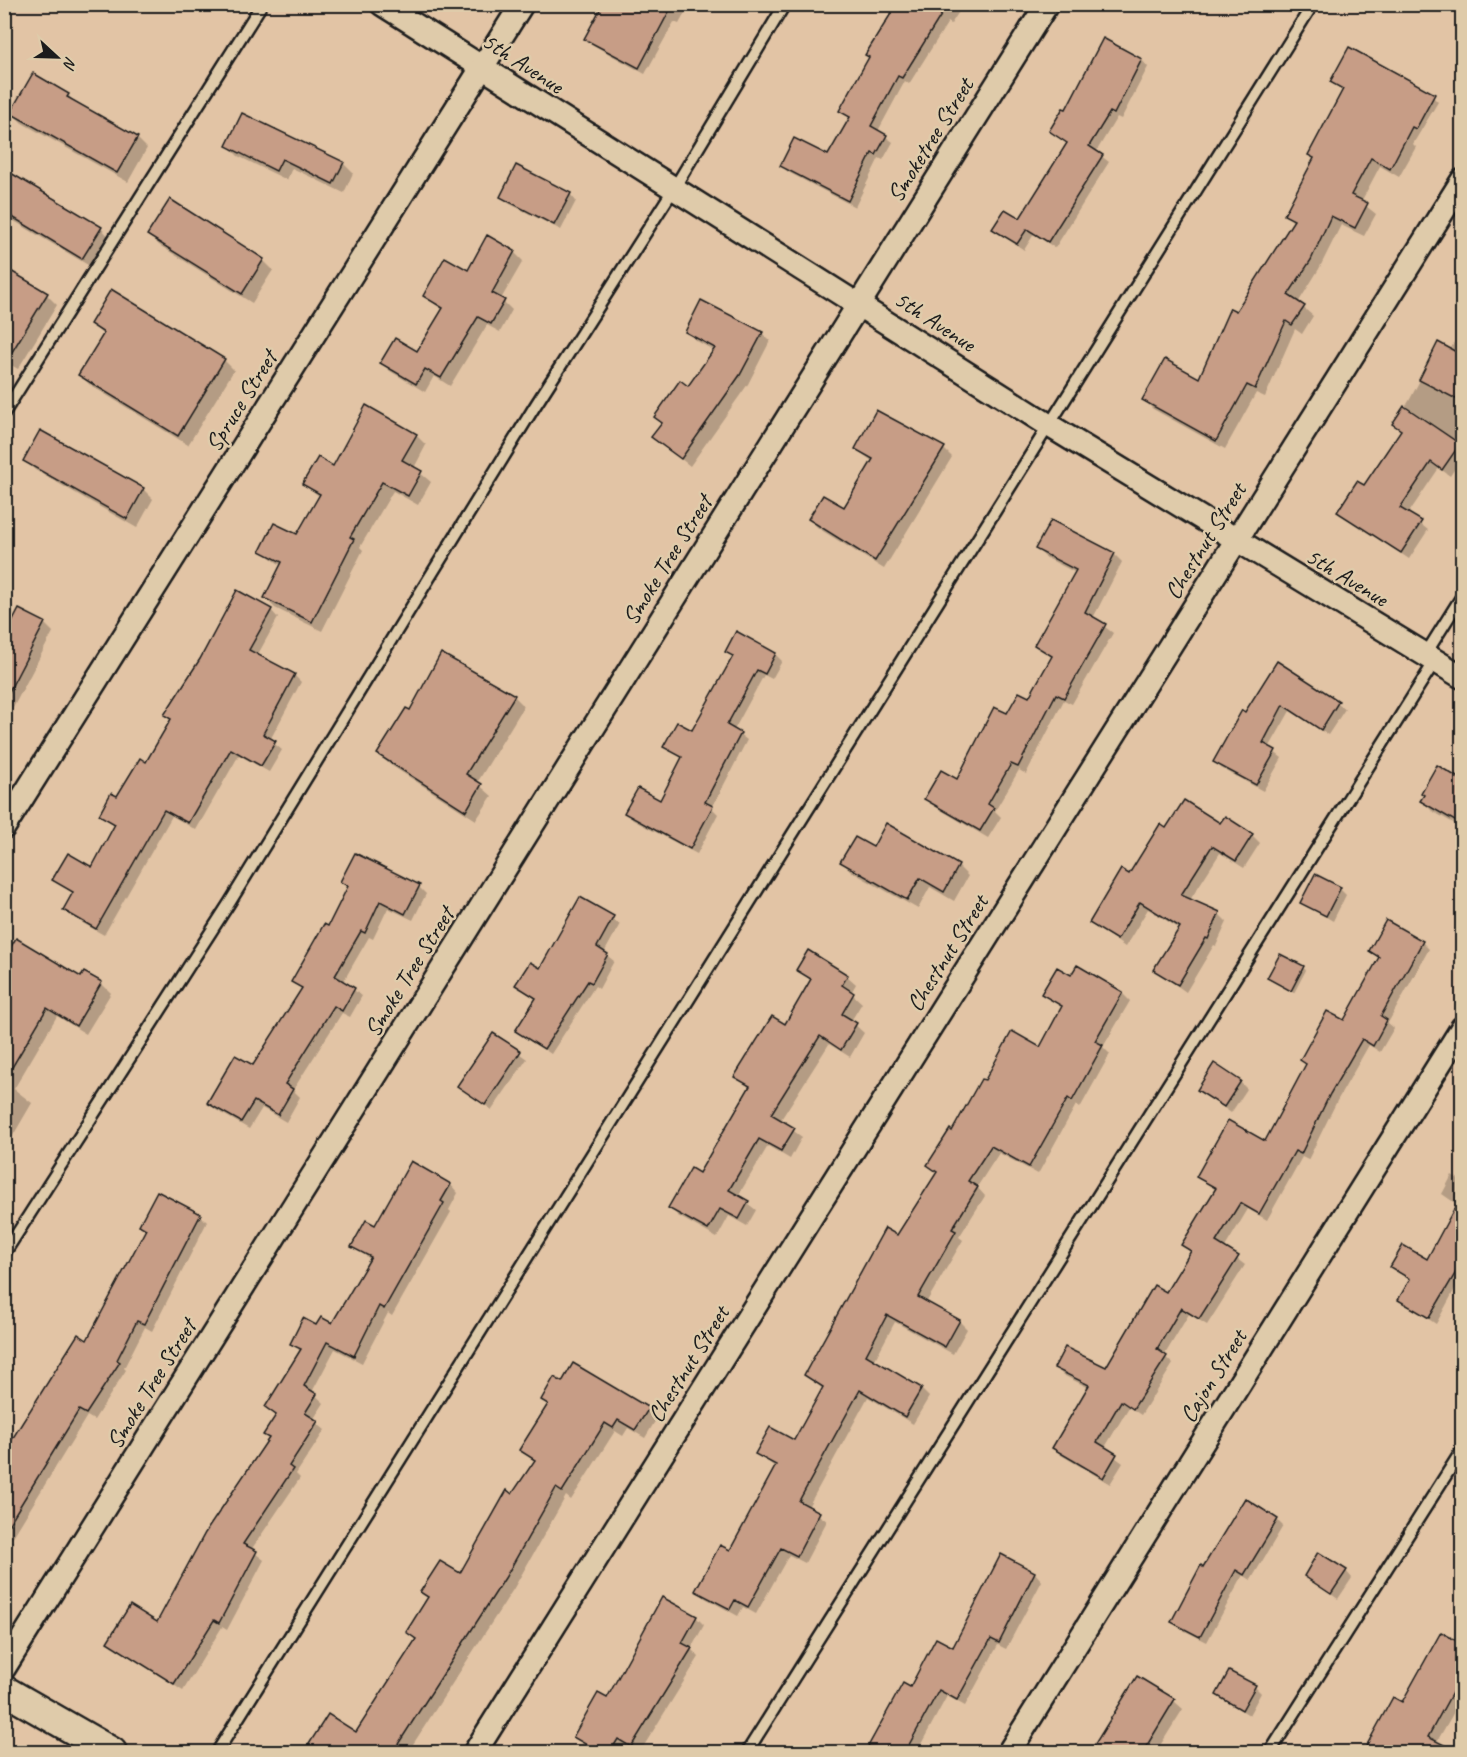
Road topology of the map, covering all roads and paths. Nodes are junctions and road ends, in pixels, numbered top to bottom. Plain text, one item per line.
1 (262, 4) edge
2 (382, 4) edge
3 (522, 4) edge
4 (785, 4) edge
5 (1047, 4) edge
6 (1313, 4) edge
7 (482, 69) junction
8 (1462, 181) edge
9 (673, 190) junction
10 (859, 304) junction
11 (4, 413) edge
12 (1050, 426) junction
13 (1237, 542) junction
14 (1462, 596) edge
15 (1430, 658) junction
16 (1462, 677) edge
17 (4, 826) edge
18 (1462, 1028) edge
19 (4, 1254) edge
20 (1462, 1450) edge
21 (4, 1668) edge
22 (4, 1690) edge
23 (112, 1752) edge
24 (217, 1752) edge
25 (475, 1752) edge
26 (747, 1752) edge
27 (1009, 1752) edge
28 (1270, 1752) edge

1 - 11 lane
2 - 7 street, 5th Avenue
3 - 7 street, Spruce Street
4 - 9 lane
5 - 10 street, Smoketree Street
6 - 12 lane
7 - 9 street, 5th Avenue
7 - 17 street, Spruce Street
8 - 13 street, Chestnut Street
9 - 10 street, 5th Avenue
9 - 19 lane
10 - 12 street, 5th Avenue
10 - 21 street, Smoke Tree Street
12 - 13 street, 5th Avenue
12 - 24 lane
13 - 15 street, 5th Avenue
13 - 25 street, Chestnut Street
14 - 15 lane
15 - 16 street, 5th Avenue
15 - 26 lane
18 - 27 street, Cajon Street
20 - 28 lane
22 - 23 street

